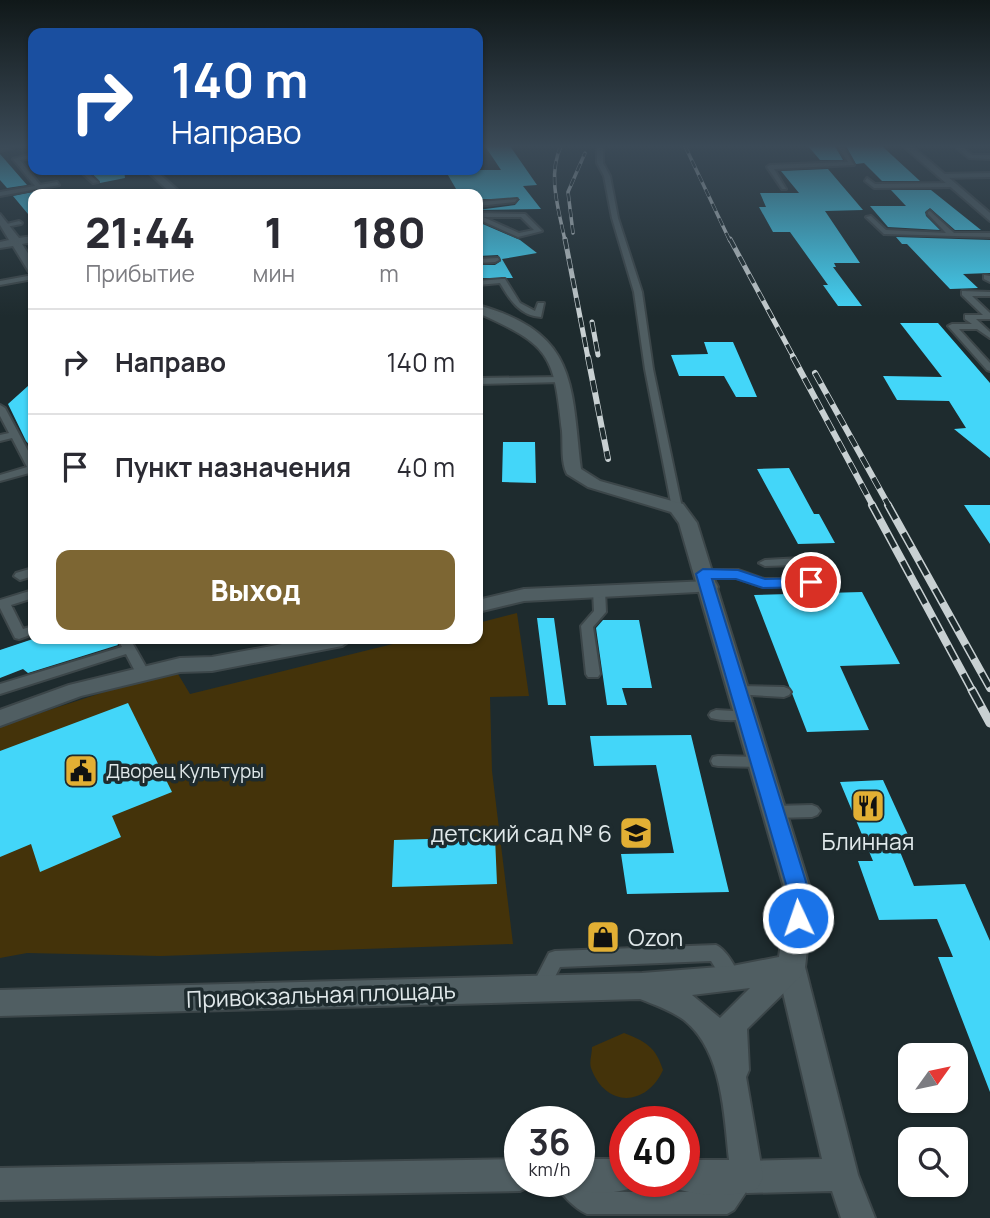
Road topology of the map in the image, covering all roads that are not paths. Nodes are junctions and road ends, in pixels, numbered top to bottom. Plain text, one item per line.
1 (612, 203) edge
2 (973, 203) edge
3 (930, 213) dead end
4 (483, 216) edge
5 (869, 217) dead end
6 (483, 218) edge
7 (990, 218) edge
8 (3, 221) edge
9 (19, 223) dead end
10 (952, 235) junction
11 (990, 235) edge
12 (28, 240) edge
13 (17, 242) junction
14 (0, 245) edge
15 (495, 260) dead end
16 (28, 261) edge
17 (483, 261) edge
18 (28, 278) edge
19 (0, 283) edge
20 (483, 283) edge
21 (990, 294) edge
22 (541, 305) dead end
23 (483, 312) edge
24 (990, 317) edge
25 (979, 327) junction
26 (990, 336) edge
27 (990, 368) edge
28 (561, 380) junction
29 (483, 381) edge
30 (0, 408) edge
31 (15, 434) junction
32 (0, 438) edge
33 (28, 459) edge
34 (28, 470) edge
35 (0, 478) edge
36 (677, 508) junction
37 (765, 563) dead end
38 (28, 574) edge
39 (20, 576) dead end
40 (706, 580) junction
41 (599, 590) junction
42 (28, 596) edge
43 (483, 605) edge
44 (28, 632) edge
45 (126, 644) edge
46 (313, 644) edge
47 (142, 674) junction
48 (593, 674) dead end
49 (0, 689) edge
50 (738, 691) junction
51 (784, 692) dead end
52 (716, 715) dead end
53 (746, 715) junction
54 (0, 718) edge
55 (718, 761) dead end
56 (760, 762) junction
57 (812, 811) dead end
58 (775, 812) junction
59 (791, 967) junction
60 (732, 979) junction
61 (642, 986) junction
62 (540, 988) junction
63 (0, 1003) edge
64 (735, 1083) junction
65 (504, 1175) edge
66 (842, 1175) junction
67 (700, 1176) edge
68 (747, 1177) junction
69 (0, 1185) edge
70 (581, 1197) edge
71 (858, 1218) edge

1 - 36 lane
2 - 7 street
3 - 10 lane
4 - 6 lane
5 - 10 lane
8 - 9 lane
8 - 13 street
10 - 11 lane
12 - 13 street
13 - 14 street
13 - 16 street
15 - 17 lane
18 - 19 lane
20 - 22 lane
21 - 24 lane
23 - 28 street
24 - 25 lane
25 - 26 lane
25 - 27 lane
28 - 29 lane
28 - 36 street
30 - 31 lane
31 - 32 lane
31 - 33 lane
34 - 35 lane
36 - 40 street
37 - 40 lane
38 - 39 lane
40 - 41 street
40 - 50 street
41 - 43 street
41 - 48 lane
42 - 44 lane
45 - 47 lane
45 - 49 lane
46 - 47 street
47 - 54 street
50 - 51 lane
50 - 53 street
52 - 53 lane
53 - 56 street
55 - 56 lane
56 - 58 street
57 - 58 lane
58 - 59 street
59 - 60 street, Привокзальная площадь
59 - 64 street
59 - 66 street
60 - 61 street, Привокзальная площадь
60 - 62 lane
61 - 62 street, Привокзальная площадь
61 - 64 street, Привокзальная площадь
62 - 63 street, Привокзальная площадь
64 - 68 street, Привокзальная площадь
65 - 69 street
66 - 68 street
66 - 71 street
67 - 68 street
68 - 70 lane

